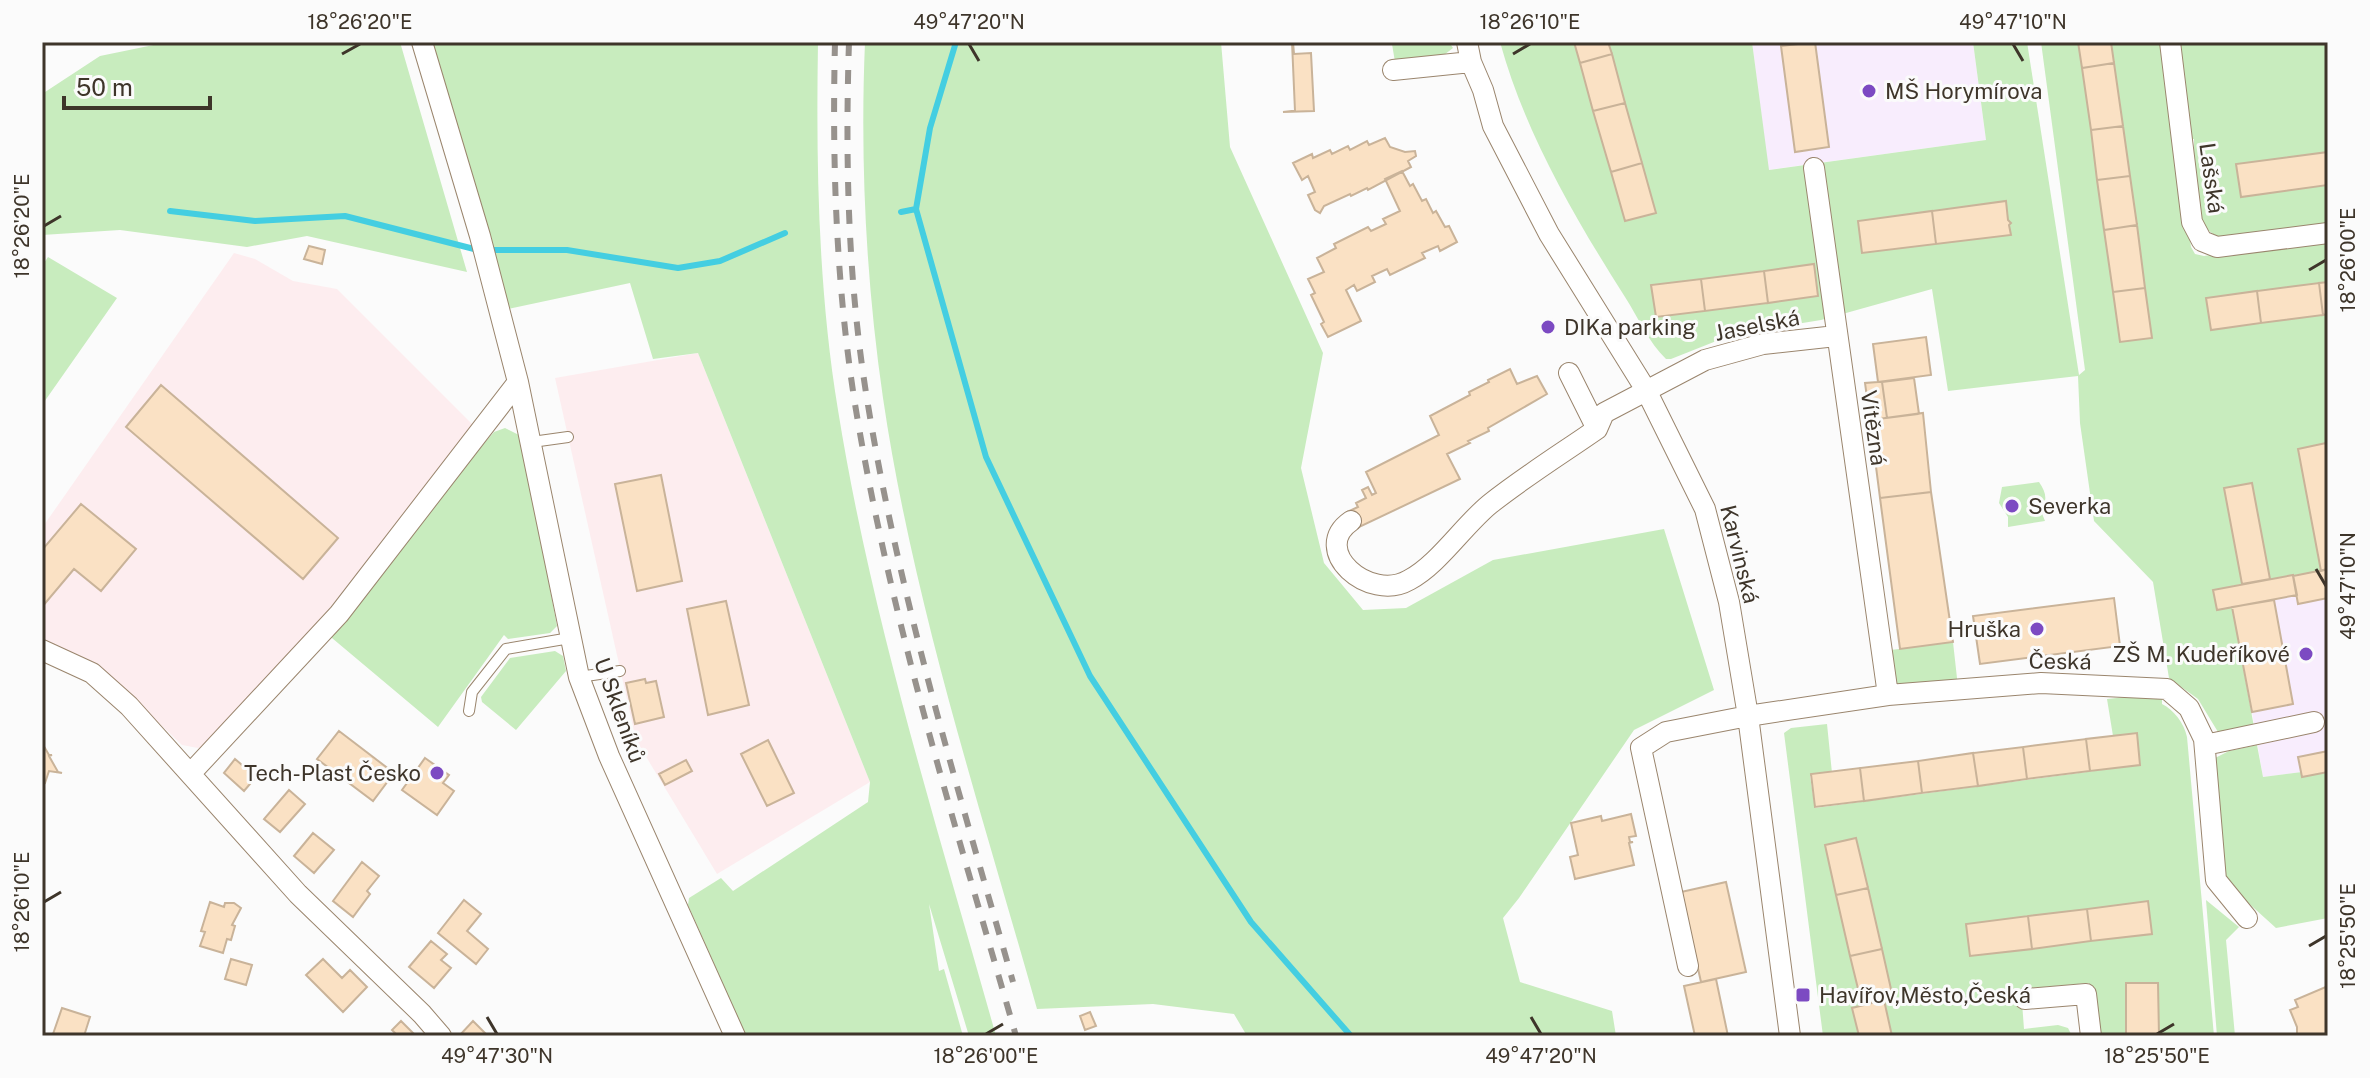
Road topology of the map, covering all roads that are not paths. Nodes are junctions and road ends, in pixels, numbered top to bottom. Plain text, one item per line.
1 (422, 42) edge
2 (2170, 42) edge
3 (1469, 52) edge
4 (1393, 70) dead end
5 (1814, 168) dead end
6 (2328, 233) edge
7 (1836, 336) junction
8 (1569, 373) dead end
9 (518, 382) junction
10 (1646, 390) junction
11 (1597, 429) junction
12 (568, 437) dead end
13 (532, 442) junction
14 (1351, 521) dead end
15 (570, 638) junction
16 (42, 650) edge
17 (620, 671) dead end
18 (579, 677) junction
19 (1888, 695) junction
20 (469, 711) dead end
21 (1748, 716) junction
22 (2314, 722) dead end
23 (2205, 745) junction
24 (191, 773) junction
25 (2247, 918) dead end
26 (1688, 966) dead end
27 (2025, 999) dead end
28 (441, 1036) edge
29 (735, 1036) edge
30 (1790, 1036) edge
31 (2091, 1036) edge

1 - 9 street, U Skleníků
2 - 6 street, Lašská
3 - 4 street
3 - 10 street, Karvinská
5 - 7 street, Vítězná
7 - 10 street, Jaselská
7 - 19 street, Vítězná
8 - 11 street
9 - 13 street, U Skleníků
9 - 24 street
10 - 11 street, Jaselská
10 - 21 street, Karvinská
11 - 14 street, Jaselská
12 - 13 lane
13 - 15 street, U Skleníků
15 - 18 street, U Skleníků
15 - 20 lane
16 - 24 street
17 - 18 lane
18 - 29 street, U Skleníků
19 - 21 street, Česká
19 - 23 street, Česká
21 - 26 street, Česká
21 - 30 street, Karvinská
22 - 23 street
23 - 25 street, Česká
24 - 28 street
27 - 31 street

